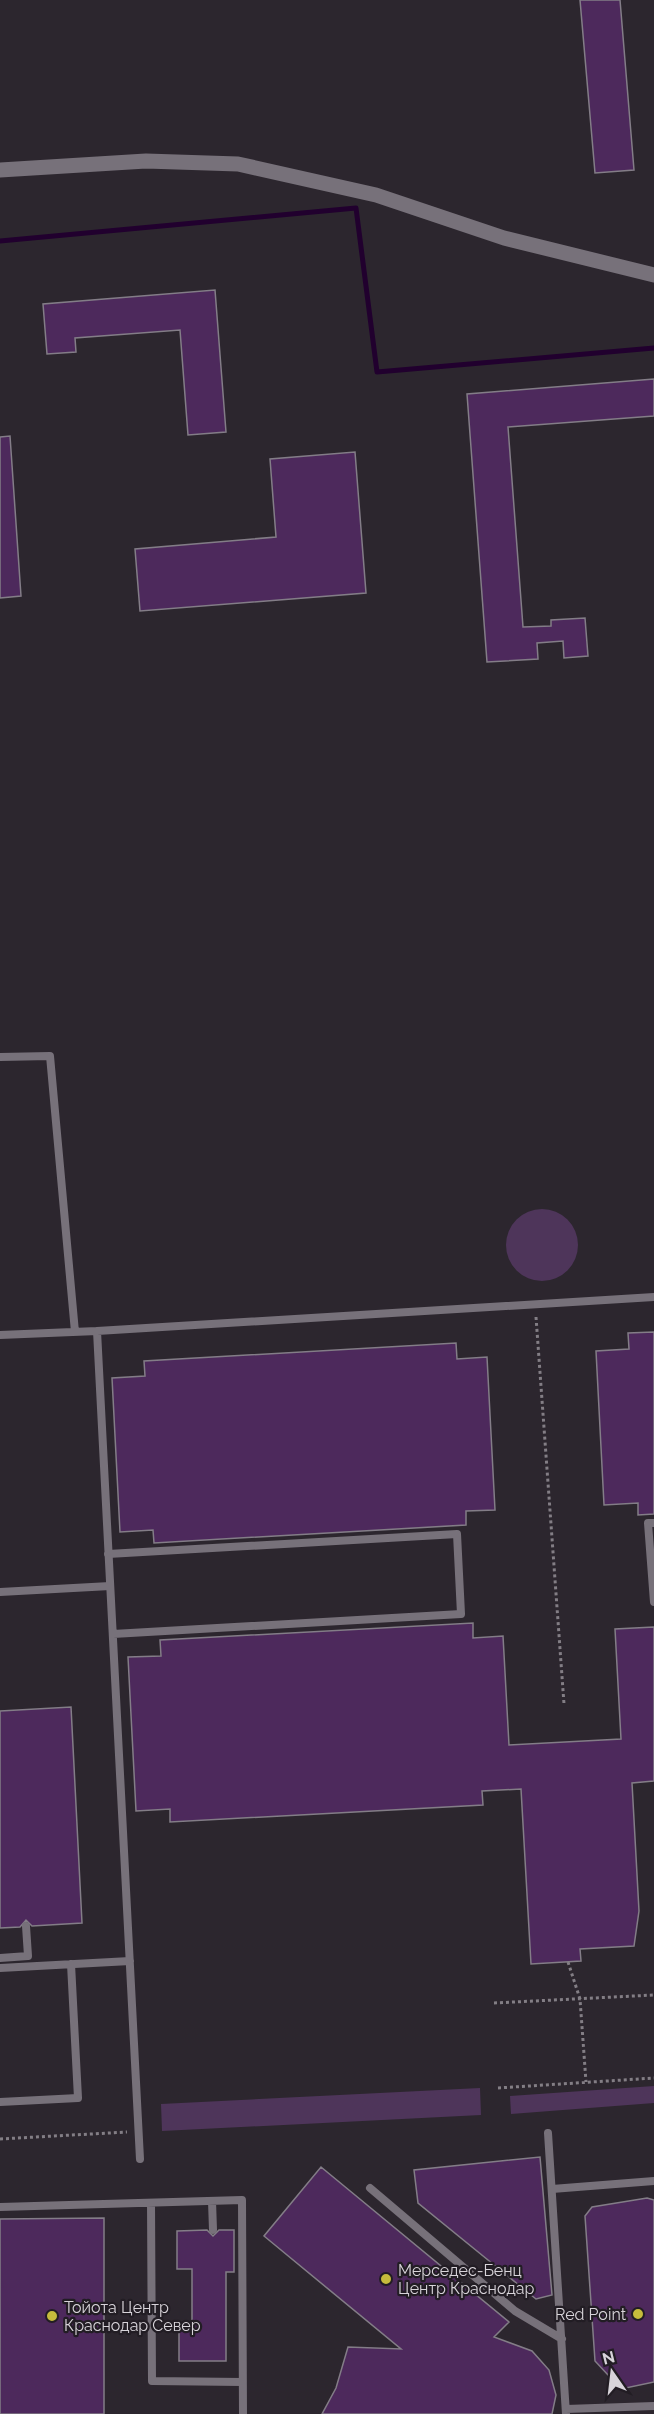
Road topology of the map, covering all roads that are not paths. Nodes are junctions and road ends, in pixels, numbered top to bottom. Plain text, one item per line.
1 (0, 170) edge
2 (654, 275) edge
3 (0, 1057) edge
4 (654, 1297) edge
5 (97, 1331) junction
6 (75, 1332) junction
7 (0, 1335) edge
8 (654, 1523) edge
9 (108, 1554) junction
10 (110, 1586) junction
11 (0, 1592) edge
12 (654, 1602) edge
13 (112, 1634) junction
14 (26, 1926) dead end
15 (0, 1958) edge
16 (130, 1961) junction
17 (71, 1964) junction
18 (0, 1968) edge
19 (0, 2102) edge
20 (548, 2133) dead end
21 (140, 2159) dead end
22 (654, 2181) edge
23 (370, 2188) dead end
24 (552, 2189) junction
25 (212, 2201) junction
26 (151, 2203) junction
27 (0, 2207) edge
28 (213, 2230) dead end
29 (562, 2338) junction
30 (242, 2382) junction
31 (654, 2406) edge
32 (566, 2411) edge
33 (243, 2414) edge

1 - 2 street
3 - 6 lane
4 - 5 lane
5 - 6 lane
5 - 9 lane
6 - 7 lane
8 - 12 lane
9 - 10 lane
9 - 13 lane
10 - 11 lane
10 - 13 lane
13 - 16 lane
14 - 15 lane
16 - 17 lane
16 - 21 lane
17 - 18 lane
17 - 19 lane
20 - 24 lane
22 - 24 lane
23 - 29 lane
24 - 29 lane
25 - 26 lane
25 - 28 lane
25 - 30 lane
26 - 27 lane
26 - 30 lane
29 - 32 lane
30 - 33 lane
31 - 32 lane

